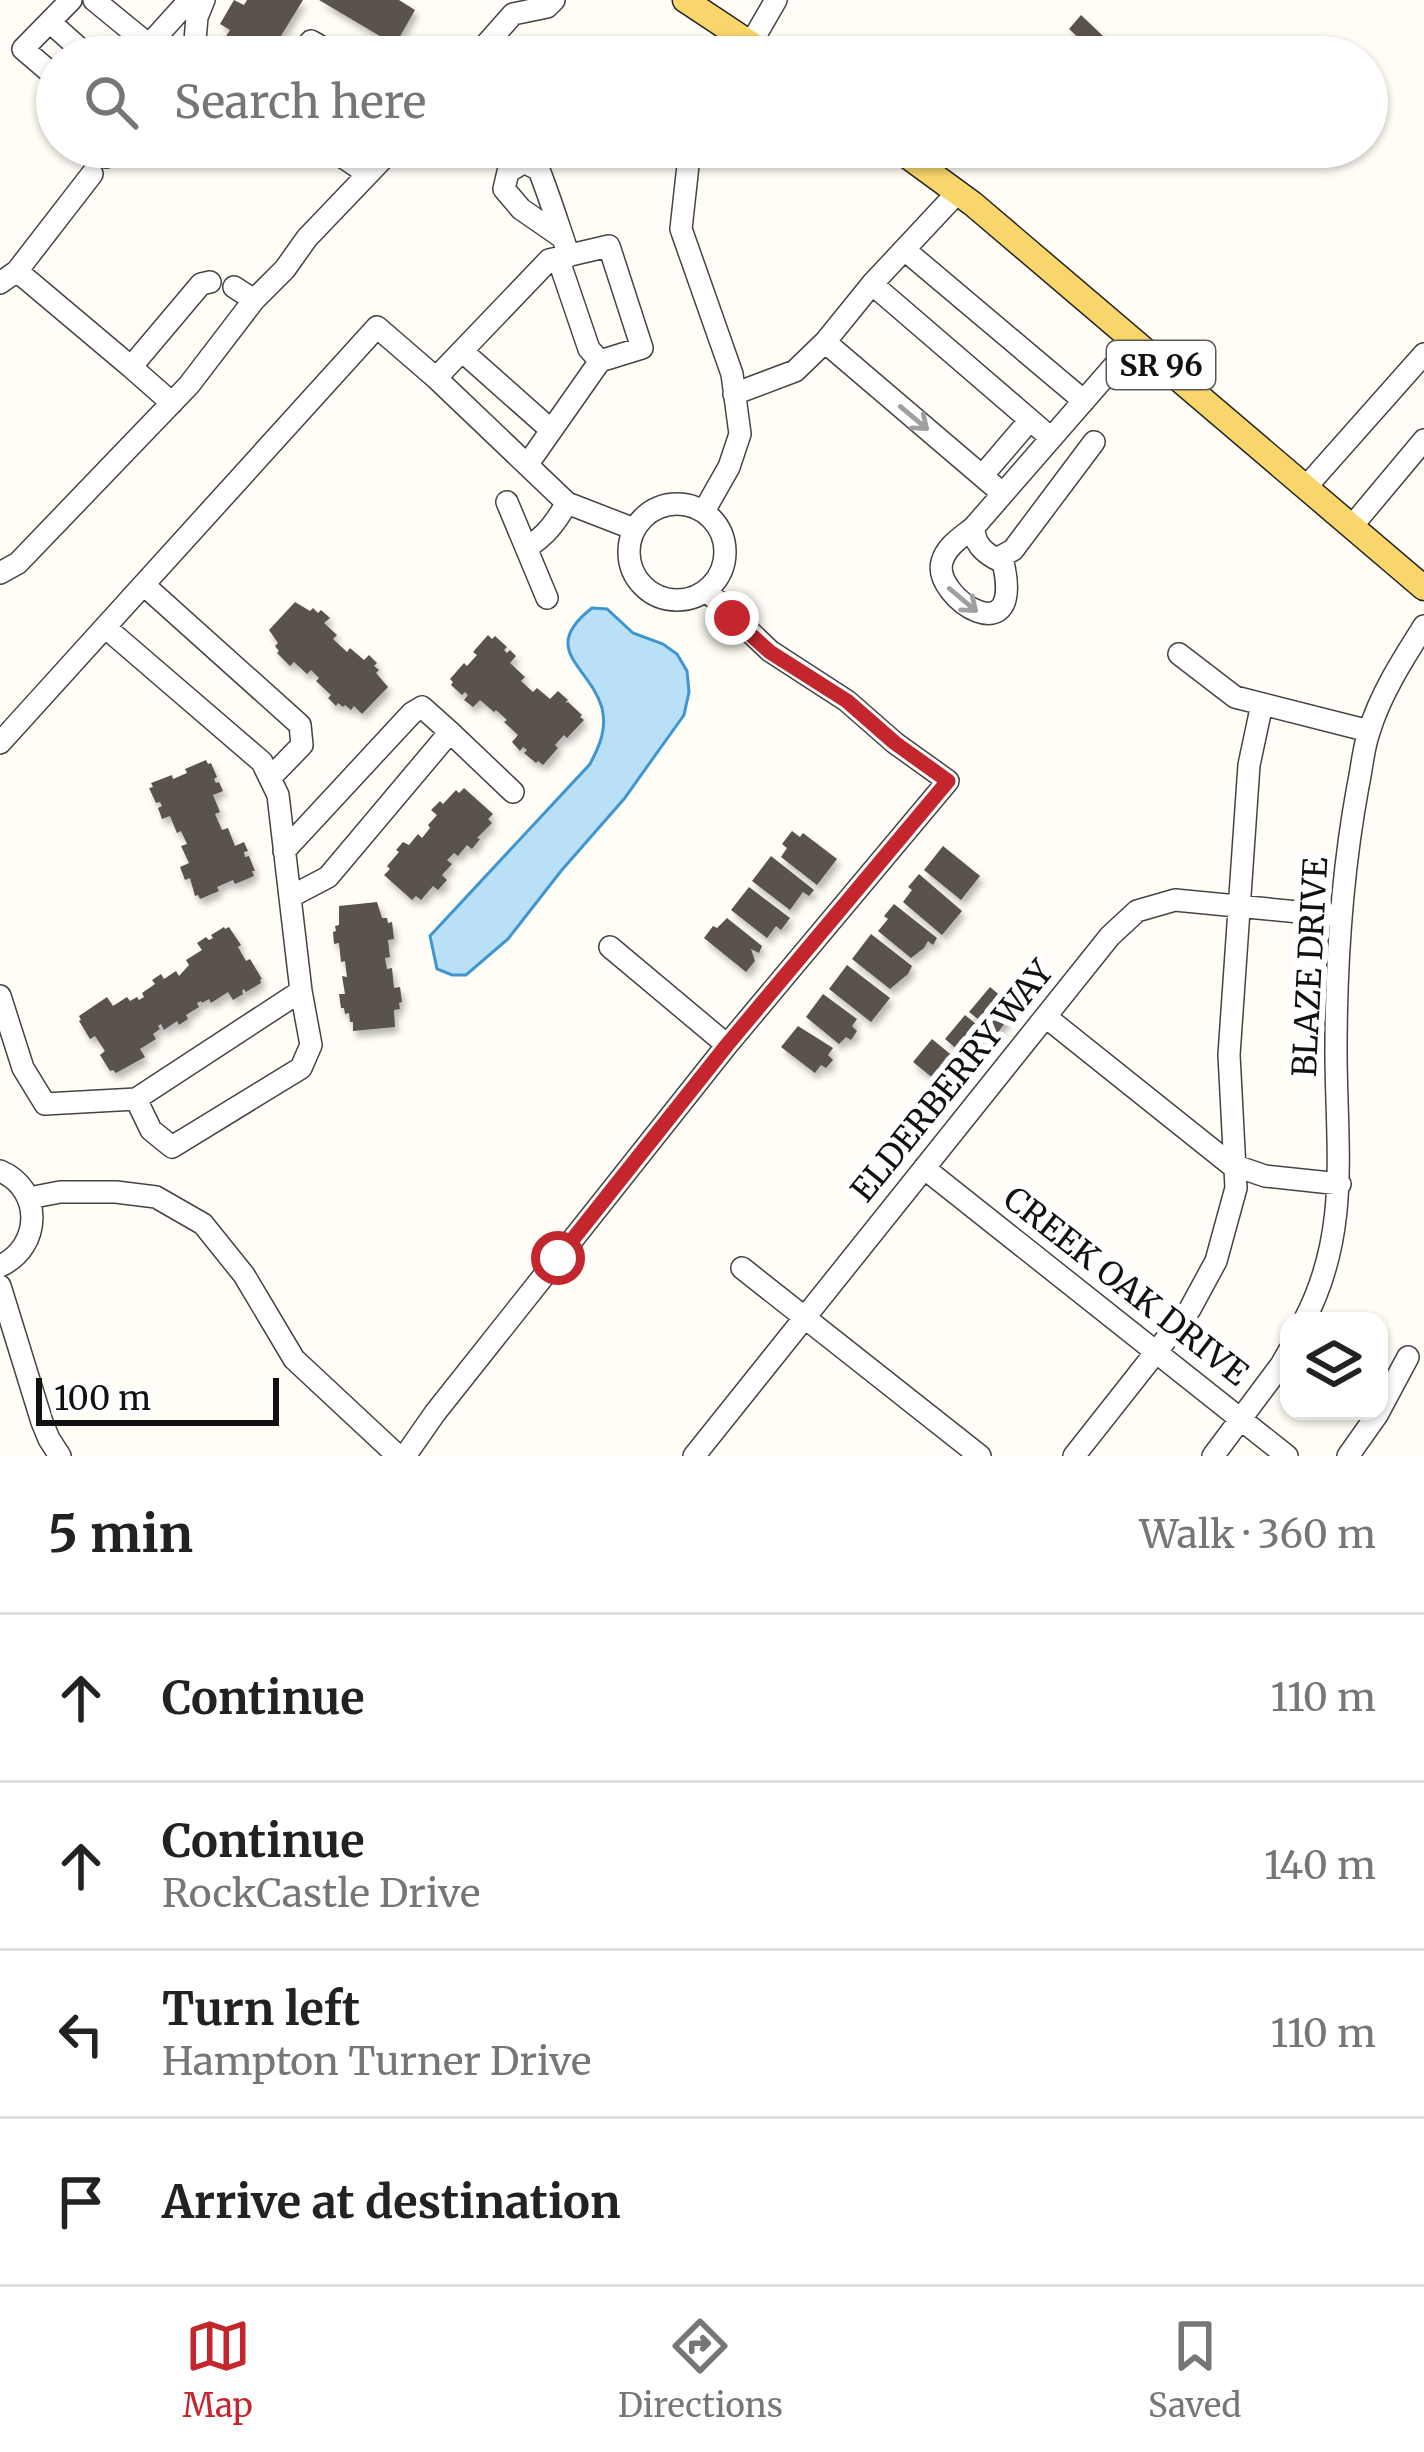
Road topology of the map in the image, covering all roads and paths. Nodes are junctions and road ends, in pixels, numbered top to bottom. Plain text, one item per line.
1 (71, 0) edge
2 (94, 0) edge
3 (554, 0) edge
4 (686, 0) edge
5 (776, 0) edge
6 (190, 6) edge
7 (51, 23) junction
8 (37, 36) edge
9 (66, 36) edge
10 (129, 36) edge
11 (159, 36) edge
12 (193, 36) edge
13 (494, 36) edge
14 (734, 36) edge
15 (761, 36) edge
16 (36, 37) edge
17 (36, 60) edge
18 (97, 168) edge
19 (359, 168) edge
20 (374, 168) edge
21 (688, 168) edge
22 (923, 168) edge
23 (368, 174) junction
24 (957, 193) junction
25 (563, 251) junction
26 (906, 251) junction
27 (8, 277) edge
28 (210, 282) dead end
29 (872, 284) junction
30 (234, 287) dead end
31 (254, 300) junction
32 (825, 342) junction
33 (1135, 342) junction
34 (462, 351) junction
35 (1424, 354) edge
36 (600, 361) junction
37 (131, 367) junction
38 (436, 378) junction
39 (734, 394) junction
40 (1084, 401) junction
41 (172, 403) junction
42 (1030, 420) junction
43 (551, 430) junction
44 (1051, 438) junction
45 (1424, 440) edge
46 (1094, 442) dead end
47 (527, 465) junction
48 (982, 476) junction
49 (1306, 487) junction
50 (1002, 493) junction
51 (507, 502) dead end
52 (567, 503) junction
53 (704, 512) junction
54 (1352, 526) junction
55 (974, 527) junction
56 (634, 530) junction
57 (526, 548) junction
58 (1002, 558) junction
59 (0, 574) edge
60 (144, 585) junction
61 (1424, 588) edge
62 (707, 591) junction
63 (547, 598) dead end
64 (1424, 626) edge
65 (105, 627) junction
66 (1179, 654) dead end
67 (1262, 704) junction
68 (450, 731) junction
69 (1369, 731) junction
70 (0, 742) edge
71 (270, 778) junction
72 (513, 792) dead end
73 (284, 851) junction
74 (290, 897) junction
75 (1238, 906) junction
76 (1340, 916) junction
77 (610, 947) dead end
78 (301, 991) junction
79 (0, 996) edge
80 (1046, 1016) junction
81 (727, 1045) junction
82 (136, 1099) junction
83 (1235, 1166) junction
84 (924, 1168) junction
85 (0, 1171) edge
86 (1340, 1184) junction
87 (29, 1198) junction
88 (0, 1266) edge
89 (742, 1268) dead end
90 (0, 1286) edge
91 (1309, 1312) edge
92 (805, 1317) junction
93 (1157, 1353) junction
94 (1408, 1357) dead end
95 (1280, 1364) edge
96 (1242, 1420) junction
97 (60, 1456) edge
98 (401, 1456) edge
99 (694, 1456) edge
100 (980, 1456) edge
101 (1074, 1456) edge
102 (1213, 1456) edge
103 (1286, 1456) edge
104 (1348, 1456) edge

1 - 7 street
2 - 10 street
3 - 13 street
4 - 14 main road
5 - 15 street
6 - 11 street
6 - 12 street
7 - 8 street
7 - 9 street
16 - 17 street
18 - 27 street
19 - 23 street
20 - 23 street
21 - 39 street
22 - 24 main road, SR 96
23 - 31 street
24 - 26 street
24 - 33 main road, SR 96
25 - 34 street
25 - 36 street
25 - 36 street
26 - 29 street
26 - 40 street
27 - 37 street
28 - 37 street
29 - 32 street
29 - 42 street
30 - 31 street
31 - 41 street
32 - 39 street
32 -> 48 street
33 - 40 street
33 - 49 main road, SR 96
34 - 38 street
34 - 43 street
35 - 49 street
36 - 43 street
37 - 41 street
38 - 47 street
38 - 60 street
39 - 53 street
40 - 44 street
41 - 59 street
42 - 44 street
42 - 48 street
43 - 47 street
44 - 50 street
45 - 54 street
46 - 58 street
47 - 52 street
48 - 50 street
49 - 54 main road, SR 96
50 - 55 street
51 - 57 street
52 - 56 street
52 - 57 street
53 - 56 street
53 - 62 street
54 - 61 main road, SR 96
55 - 58 street
55 -> 58 street
56 - 62 street
57 - 63 street
60 - 65 street
60 - 71 street
62 - 81 street
64 - 69 street, BLAZE DRIVE
65 - 70 street
65 - 71 street
66 - 67 street
67 - 69 street
67 - 75 street
68 - 72 street
68 - 73 street
68 - 74 street
69 - 76 street, BLAZE DRIVE
71 - 73 street
73 - 74 street
74 - 78 street
75 - 76 street, ELDERBERRY WAY
75 - 80 street, ELDERBERRY WAY
75 - 83 street
76 - 86 street, BLAZE DRIVE
77 - 81 street
78 - 82 street
78 - 82 street
79 - 82 street
80 - 83 street
80 - 84 street, ELDERBERRY WAY
81 - 98 street
83 - 86 street
83 - 93 street
84 - 92 street, ELDERBERRY WAY
84 - 93 street, CREEK OAK DRIVE
85 - 87 street
86 - 91 street, BLAZE DRIVE
87 - 88 street
87 - 98 street
89 - 92 street
90 - 97 street
92 - 99 street, ELDERBERRY WAY
92 - 100 street
93 - 96 street, CREEK OAK DRIVE
93 - 101 street
94 - 104 street
95 - 96 street
96 - 102 street
96 - 103 street, CREEK OAK DRIVE

